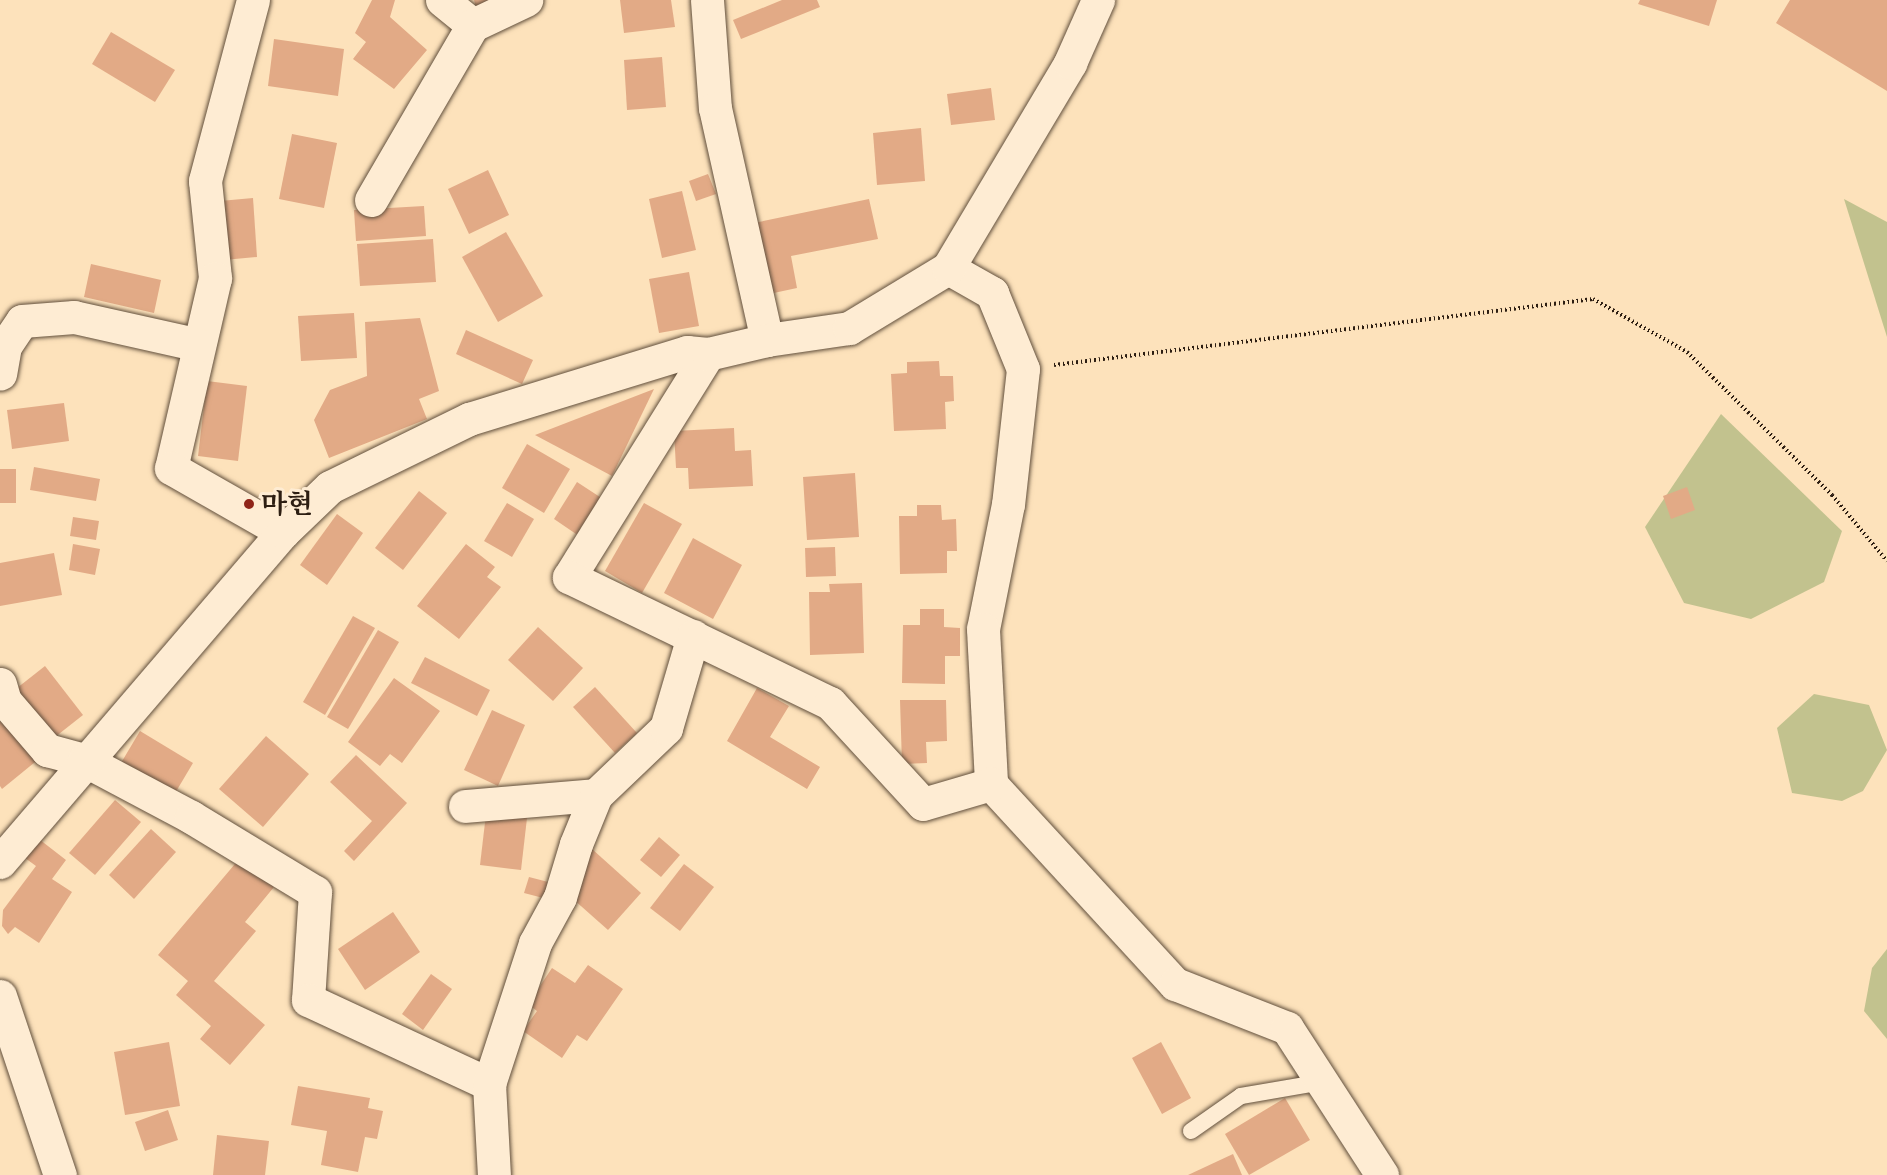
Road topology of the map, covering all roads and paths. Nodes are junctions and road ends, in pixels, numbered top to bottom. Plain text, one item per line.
1 (253, 0) edge
2 (442, 0) edge
3 (526, 0) edge
4 (707, 0) edge
5 (1098, 0) edge
6 (473, 25) junction
7 (371, 200) dead end
8 (948, 268) junction
9 (767, 340) junction
10 (199, 345) junction
11 (2, 354) edge
12 (708, 354) junction
13 (1023, 369) junction
14 (283, 532) junction
15 (1887, 561) edge
16 (693, 636) junction
17 (0, 684) edge
18 (84, 760) junction
19 (991, 784) junction
20 (596, 795) junction
21 (465, 806) dead end
22 (0, 862) edge
23 (0, 996) edge
24 (1322, 1082) junction
25 (489, 1084) junction
26 (1191, 1131) dead end
27 (60, 1175) edge
28 (494, 1175) edge
29 (1382, 1175) edge

1 - 10 street
2 - 6 street
3 - 6 street
4 - 9 street
5 - 8 street
6 - 7 street
8 - 9 street
8 - 13 street
9 - 12 street
10 - 11 street
10 - 14 street
12 - 14 street
12 - 16 street
13 - 15 path
13 - 19 street
14 - 18 street
16 - 19 street
16 - 20 street
17 - 18 street
18 - 22 street
18 - 25 street
19 - 24 street
20 - 21 street
20 - 25 street
23 - 27 street
24 - 26 lane
24 - 29 street
25 - 28 street

